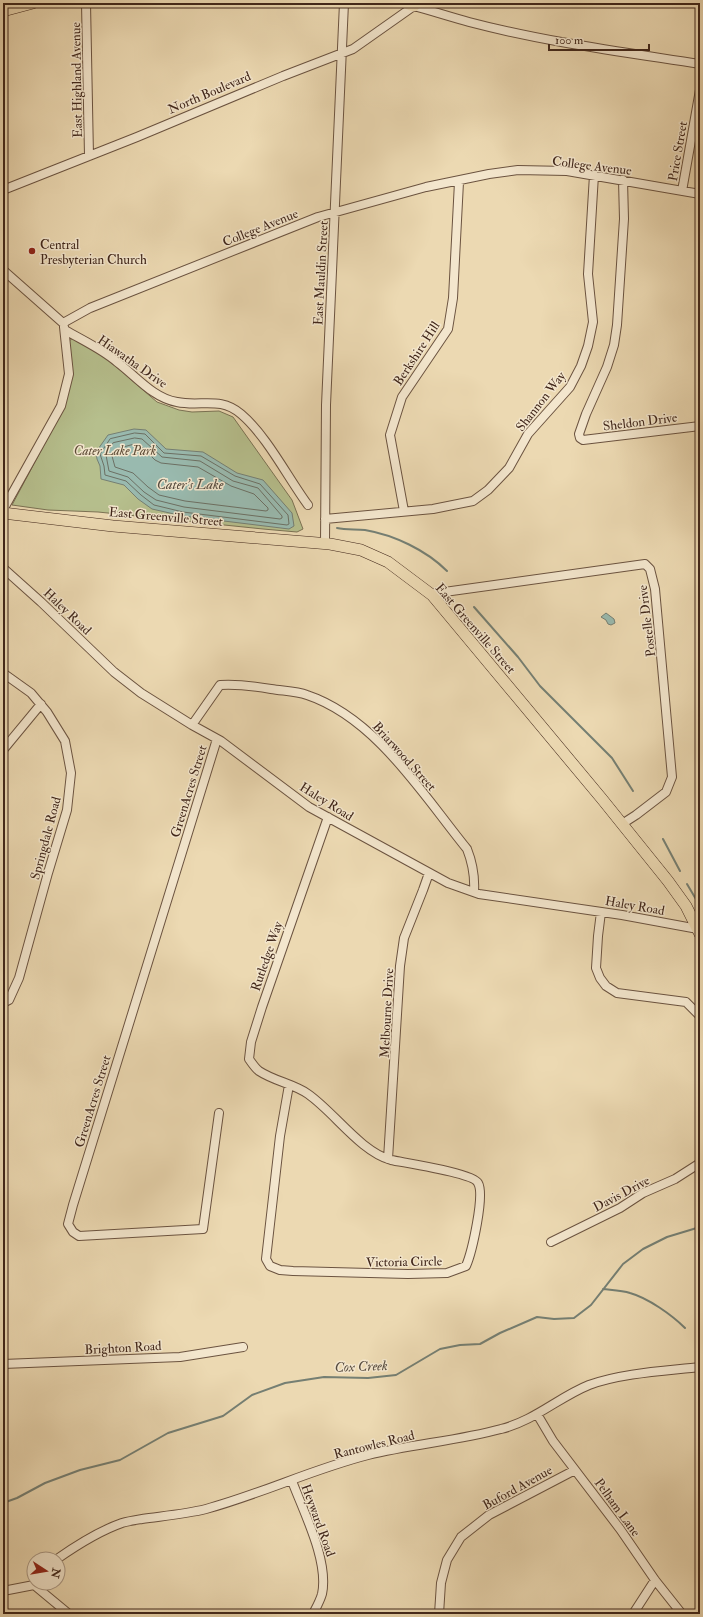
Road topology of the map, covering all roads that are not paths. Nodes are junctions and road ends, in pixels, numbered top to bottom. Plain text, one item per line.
1 (33, 3) edge
2 (86, 3) edge
3 (344, 3) edge
4 (412, 4) edge
5 (3, 11) edge
6 (343, 53) junction
7 (700, 64) edge
8 (700, 90) edge
9 (89, 156) junction
10 (594, 175) junction
11 (624, 180) junction
12 (458, 182) junction
13 (3, 190) edge
14 (682, 191) junction
15 (700, 194) edge
16 (334, 213) junction
17 (3, 270) edge
18 (64, 326) junction
19 (700, 426) edge
20 (308, 505) dead end
21 (3, 511) edge
22 (404, 511) junction
23 (325, 519) junction
24 (325, 544) junction
25 (3, 568) edge
26 (430, 594) junction
27 (3, 673) edge
28 (41, 704) junction
29 (192, 725) junction
30 (217, 739) junction
31 (3, 750) edge
32 (328, 817) junction
33 (622, 824) junction
34 (428, 873) junction
35 (474, 892) junction
36 (601, 912) junction
37 (699, 931) edge
38 (3, 1003) edge
39 (700, 1016) edge
40 (289, 1085) junction
41 (219, 1113) dead end
42 (388, 1159) junction
43 (700, 1163) edge
44 (552, 1242) dead end
45 (243, 1347) dead end
46 (3, 1364) edge
47 (700, 1367) edge
48 (537, 1414) junction
49 (575, 1470) junction
50 (292, 1481) junction
51 (66, 1553) edge
52 (655, 1580) junction
53 (26, 1586) edge
54 (3, 1591) edge
55 (42, 1591) edge
56 (69, 1614) edge
57 (313, 1614) edge
58 (439, 1614) edge
59 (633, 1614) edge
60 (682, 1614) edge

1 - 5 main road
2 - 9 street, East Highland Avenue
3 - 6 street, East Mauldin Street
4 - 6 street, North Boulevard
4 - 7 street
6 - 9 street, North Boulevard
6 - 16 street, East Mauldin Street
8 - 14 street, Price Street
9 - 13 street, North Boulevard
10 - 11 street, College Avenue
10 - 12 street, College Avenue
10 - 22 street, Shannon Way
11 - 14 street, College Avenue
11 - 19 street, Sheldon Drive
12 - 16 street, College Avenue
12 - 22 street, Berkshire Hill
14 - 15 street, College Avenue
16 - 18 street, College Avenue
16 - 23 street, East Mauldin Street
17 - 18 street, Hiawatha Drive
18 - 20 street, Hiawatha Drive
18 - 21 street
21 - 24 main road, East Greenville Street
22 - 23 street, Shannon Way
23 - 24 street, East Mauldin Street
24 - 26 main road, East Greenville Street
25 - 29 street, Haley Road
26 - 33 main road, East Greenville Street
26 - 33 street, Postelle Drive
27 - 28 street, Springdale Road
28 - 31 street
28 - 38 street, Springdale Road
29 - 30 street, Haley Road
29 - 35 street, Briarwood Street
30 - 32 street, Haley Road
30 - 41 street, GreenAcres Street
32 - 34 street, Haley Road
32 - 40 street, Rutledge Way
33 - 37 main road, East Greenville Street
34 - 35 street, Haley Road
34 - 42 street, Melbourne Drive
35 - 36 street, Haley Road
36 - 37 street, Haley Road
36 - 39 street
40 - 42 street, Victoria Circle
40 - 42 street, Victoria Circle
43 - 44 street, Davis Drive
45 - 46 street, Brighton Road
47 - 48 street, Rantowles Road
48 - 49 street, Pelham Lane
48 - 50 street, Rantowles Road
49 - 52 street, Pelham Lane
49 - 58 street, Buford Avenue
50 - 51 street, Rantowles Road
50 - 57 street, Heyward Road
52 - 59 street
52 - 60 street, Pelham Lane
53 - 54 street
55 - 56 street

